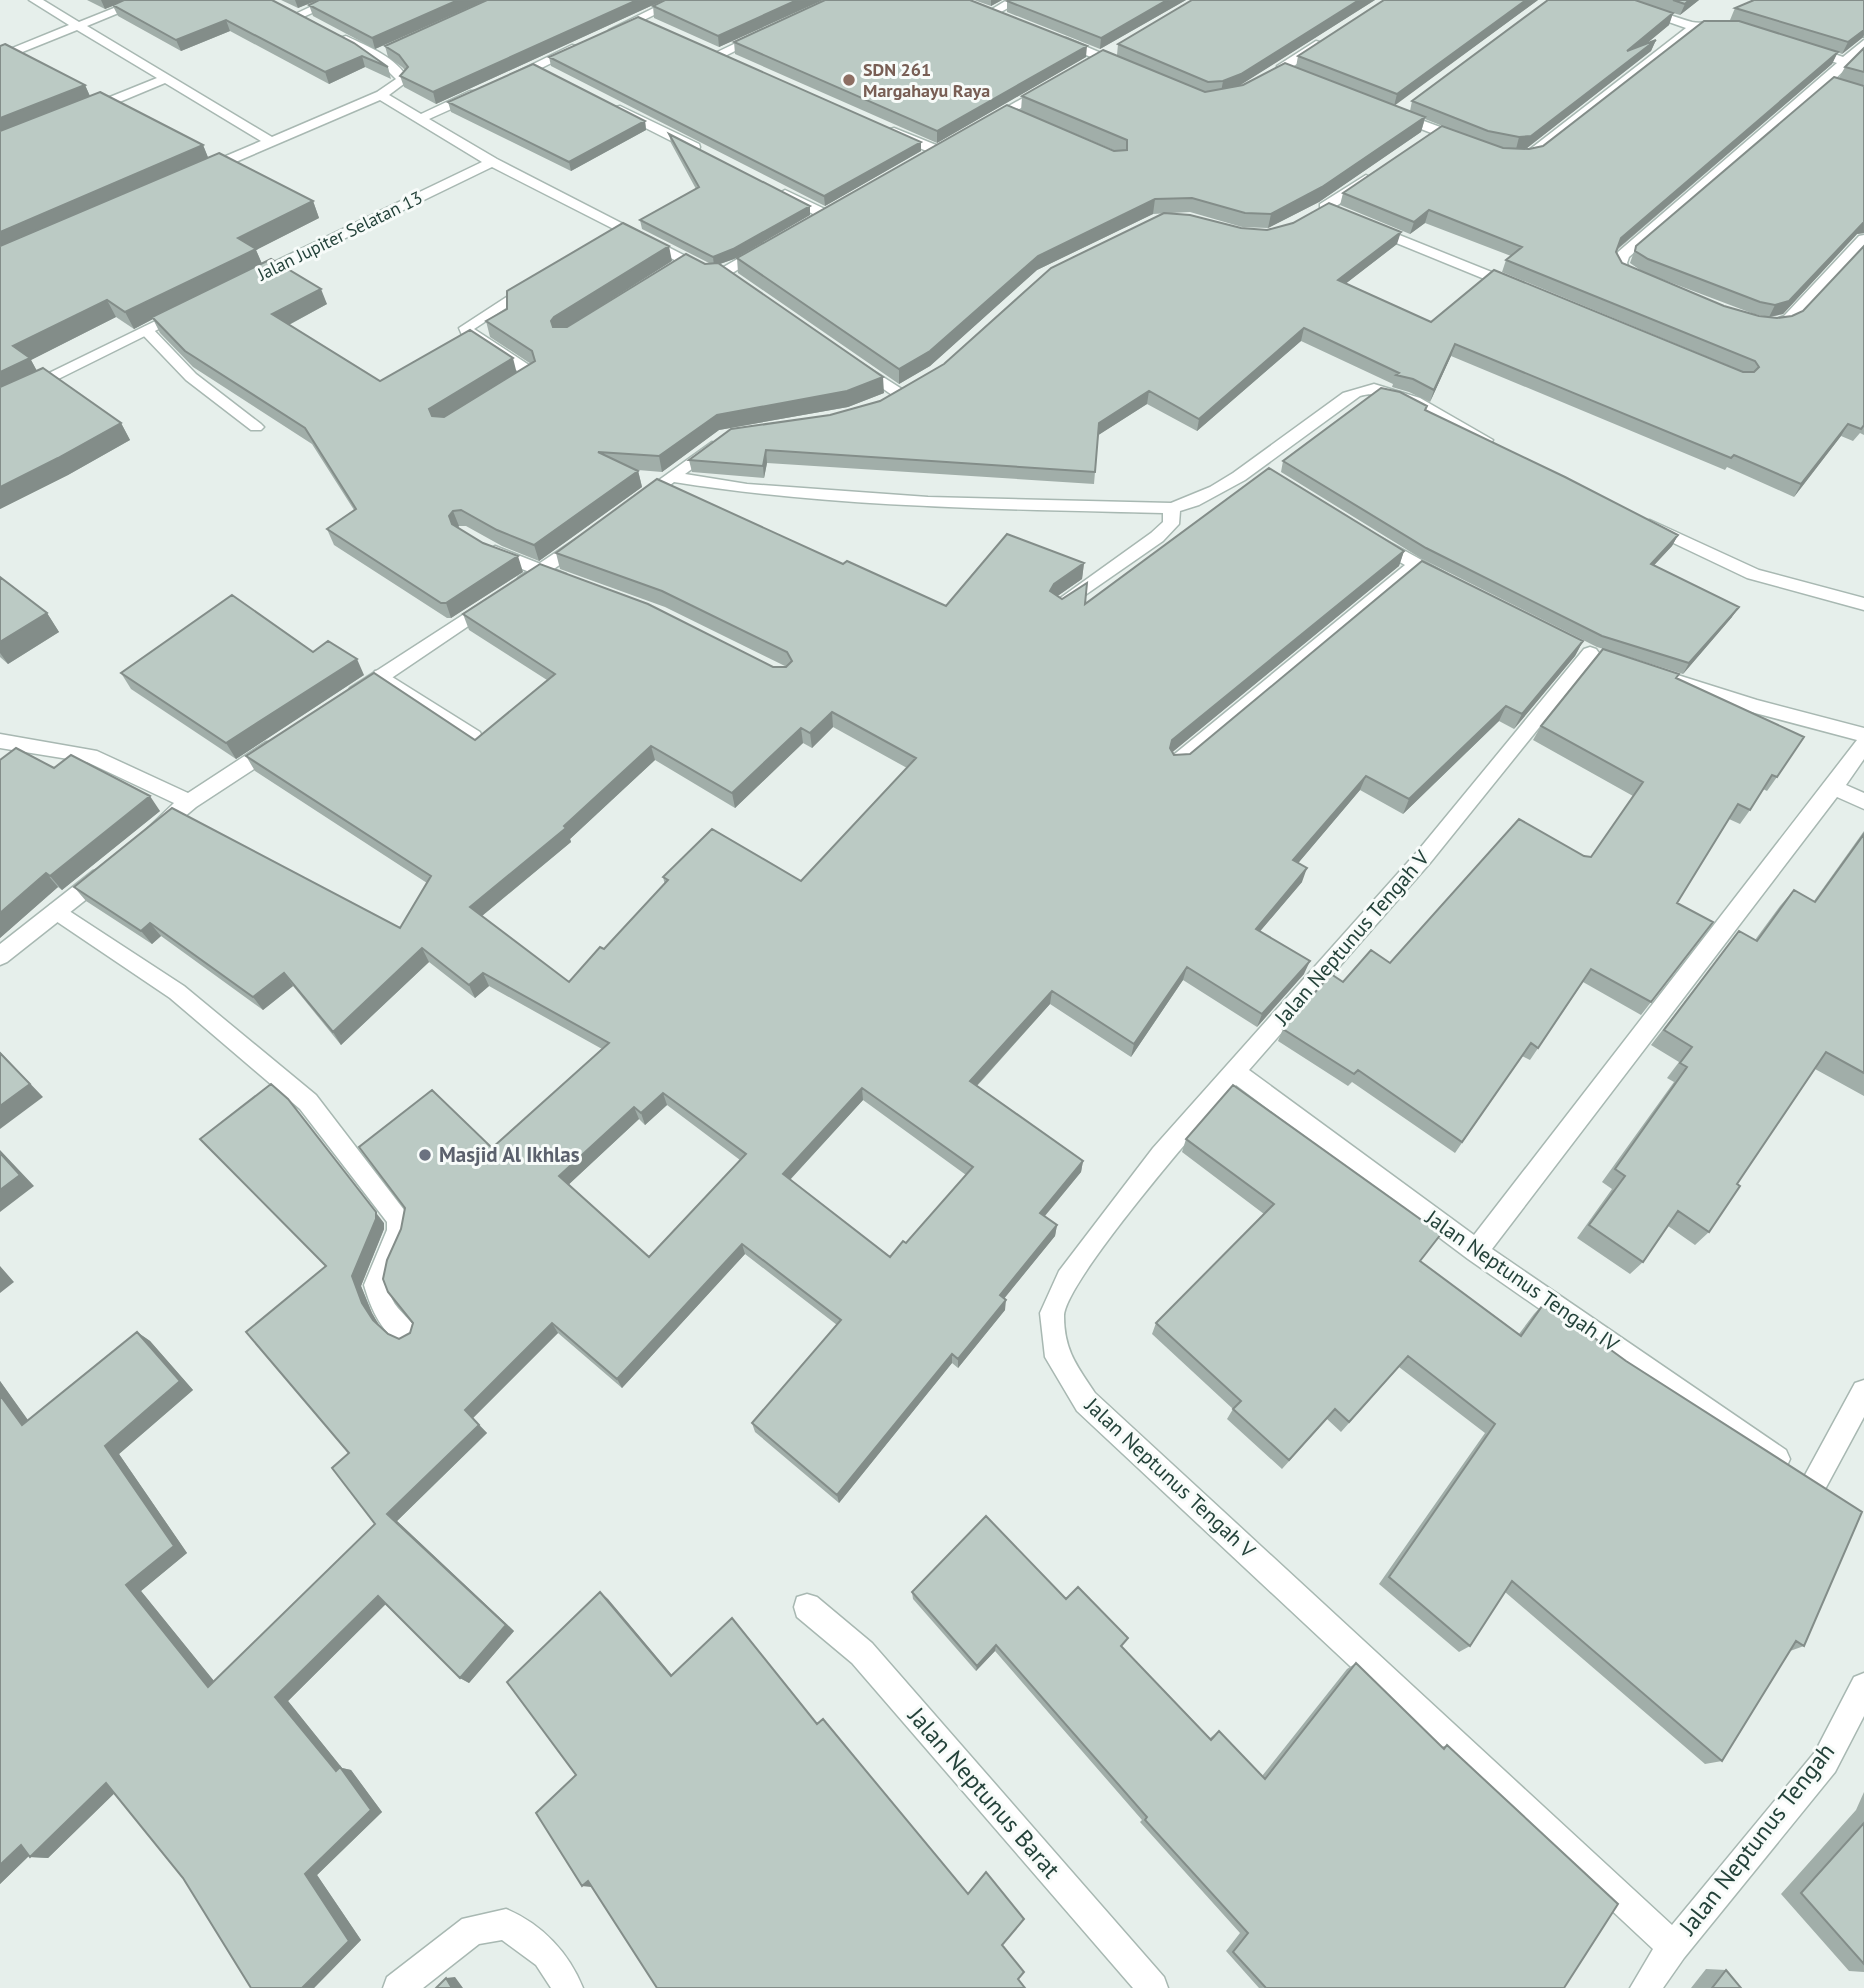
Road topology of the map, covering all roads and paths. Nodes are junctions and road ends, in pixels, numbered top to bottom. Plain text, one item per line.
1 (35, 0) edge
2 (144, 0) edge
3 (335, 0) edge
4 (679, 0) edge
5 (1016, 0) edge
6 (1612, 0) edge
7 (1003, 18) edge
8 (80, 26) junction
9 (1735, 26) edge
10 (1695, 27) junction
11 (767, 32) edge
12 (1334, 34) edge
13 (1053, 37) edge
14 (1864, 44) edge
15 (1796, 46) edge
16 (387, 50) edge
17 (374, 55) junction
18 (0, 57) edge
19 (732, 59) edge
20 (1845, 62) junction
21 (1281, 72) edge
22 (1140, 73) edge
23 (168, 78) junction
24 (498, 84) edge
25 (1054, 84) edge
26 (485, 89) edge
27 (381, 95) junction
28 (608, 103) edge
29 (1394, 109) edge
30 (78, 114) edge
31 (421, 118) junction
32 (885, 128) edge
33 (971, 131) edge
34 (270, 141) junction
35 (1472, 145) edge
36 (936, 150) edge
37 (704, 152) edge
38 (1503, 156) edge
39 (492, 162) junction
40 (1381, 169) edge
41 (197, 174) edge
42 (776, 189) edge
43 (824, 214) edge
44 (776, 242) edge
45 (1862, 245) edge
46 (540, 280) edge
47 (244, 282) edge
48 (1650, 282) edge
49 (1526, 291) edge
50 (195, 306) edge
51 (1756, 322) edge
52 (146, 330) junction
53 (845, 356) edge
54 (501, 394) edge
55 (0, 403) edge
56 (883, 404) edge
57 (256, 426) dead end
58 (726, 436) edge
59 (1497, 446) edge
60 (1254, 466) junction
61 (672, 477) junction
62 (1277, 480) edge
63 (631, 505) edge
64 (1172, 508) junction
65 (1630, 515) edge
66 (1358, 529) edge
67 (589, 536) edge
68 (480, 541) edge
69 (1415, 565) junction
70 (541, 571) junction
71 (1452, 584) edge
72 (580, 585) edge
73 (1864, 604) edge
74 (1060, 606) edge
75 (1590, 652) dead end
76 (1654, 673) edge
77 (381, 676) junction
78 (340, 703) edge
79 (1864, 735) edge
80 (289, 737) edge
81 (473, 737) edge
82 (0, 740) edge
83 (1864, 745) edge
84 (30, 746) junction
85 (10, 762) edge
86 (1178, 762) edge
87 (1834, 788) junction
88 (189, 802) junction
89 (1864, 802) edge
90 (139, 845) edge
91 (119, 862) edge
92 (57, 911) junction
93 (0, 956) edge
94 (1235, 1072) junction
95 (1476, 1251) junction
96 (407, 1334) edge
97 (1864, 1392) edge
98 (807, 1607) dead end
99 (1864, 1687) edge
100 (1672, 1947) junction
101 (398, 1988) edge
102 (568, 1988) edge
103 (1153, 1988) edge
104 (1645, 1988) edge

1 - 8 street
2 - 8 street
3 - 17 street
4 - 24 street
5 - 7 street
6 - 10 street
8 - 18 street
8 - 23 street
9 - 10 street
10 - 38 street
11 - 19 street
12 - 21 street
13 - 22 street
14 - 20 street
15 - 20 street
16 - 17 street
17 - 27 street
20 - 48 street
23 - 30 street
23 - 34 street
25 - 33 street
26 - 31 street
27 - 31 street
27 - 34 street
28 - 37 street
29 - 35 street
31 - 39 street
32 - 36 street
34 - 41 street
39 - 44 street
39 - 47 street, Jalan Jupiter Selatan 13
40 - 49 street
42 - 43 street
45 - 51 street
46 - 54 street
50 - 52 street
52 - 55 street
52 - 57 street
53 - 56 street
58 - 61 street
59 - 60 street
60 - 62 street
60 - 64 street
61 - 63 street
61 - 64 street
64 - 74 street
65 - 73 street
66 - 69 street
67 - 70 street
68 - 70 street
69 - 71 street
69 - 86 street
70 - 72 street
70 - 77 street
75 - 94 street, Jalan Neptunus Tengah V
76 - 79 street
77 - 78 street
77 - 81 street
80 - 88 street
82 - 84 street
83 - 87 street
84 - 85 street
84 - 88 street
87 - 89 street
87 - 95 street
88 - 90 street
91 - 92 street
92 - 93 street
92 - 96 street
94 - 95 street, Jalan Neptunus Tengah IV
94 - 100 street, Jalan Neptunus Tengah V
95 - 97 street, Jalan Neptunus Tengah IV
98 - 103 street, Jalan Neptunus Barat
99 - 100 street, Jalan Neptunus Tengah
100 - 104 street, Jalan Neptunus Tengah
101 - 102 street

